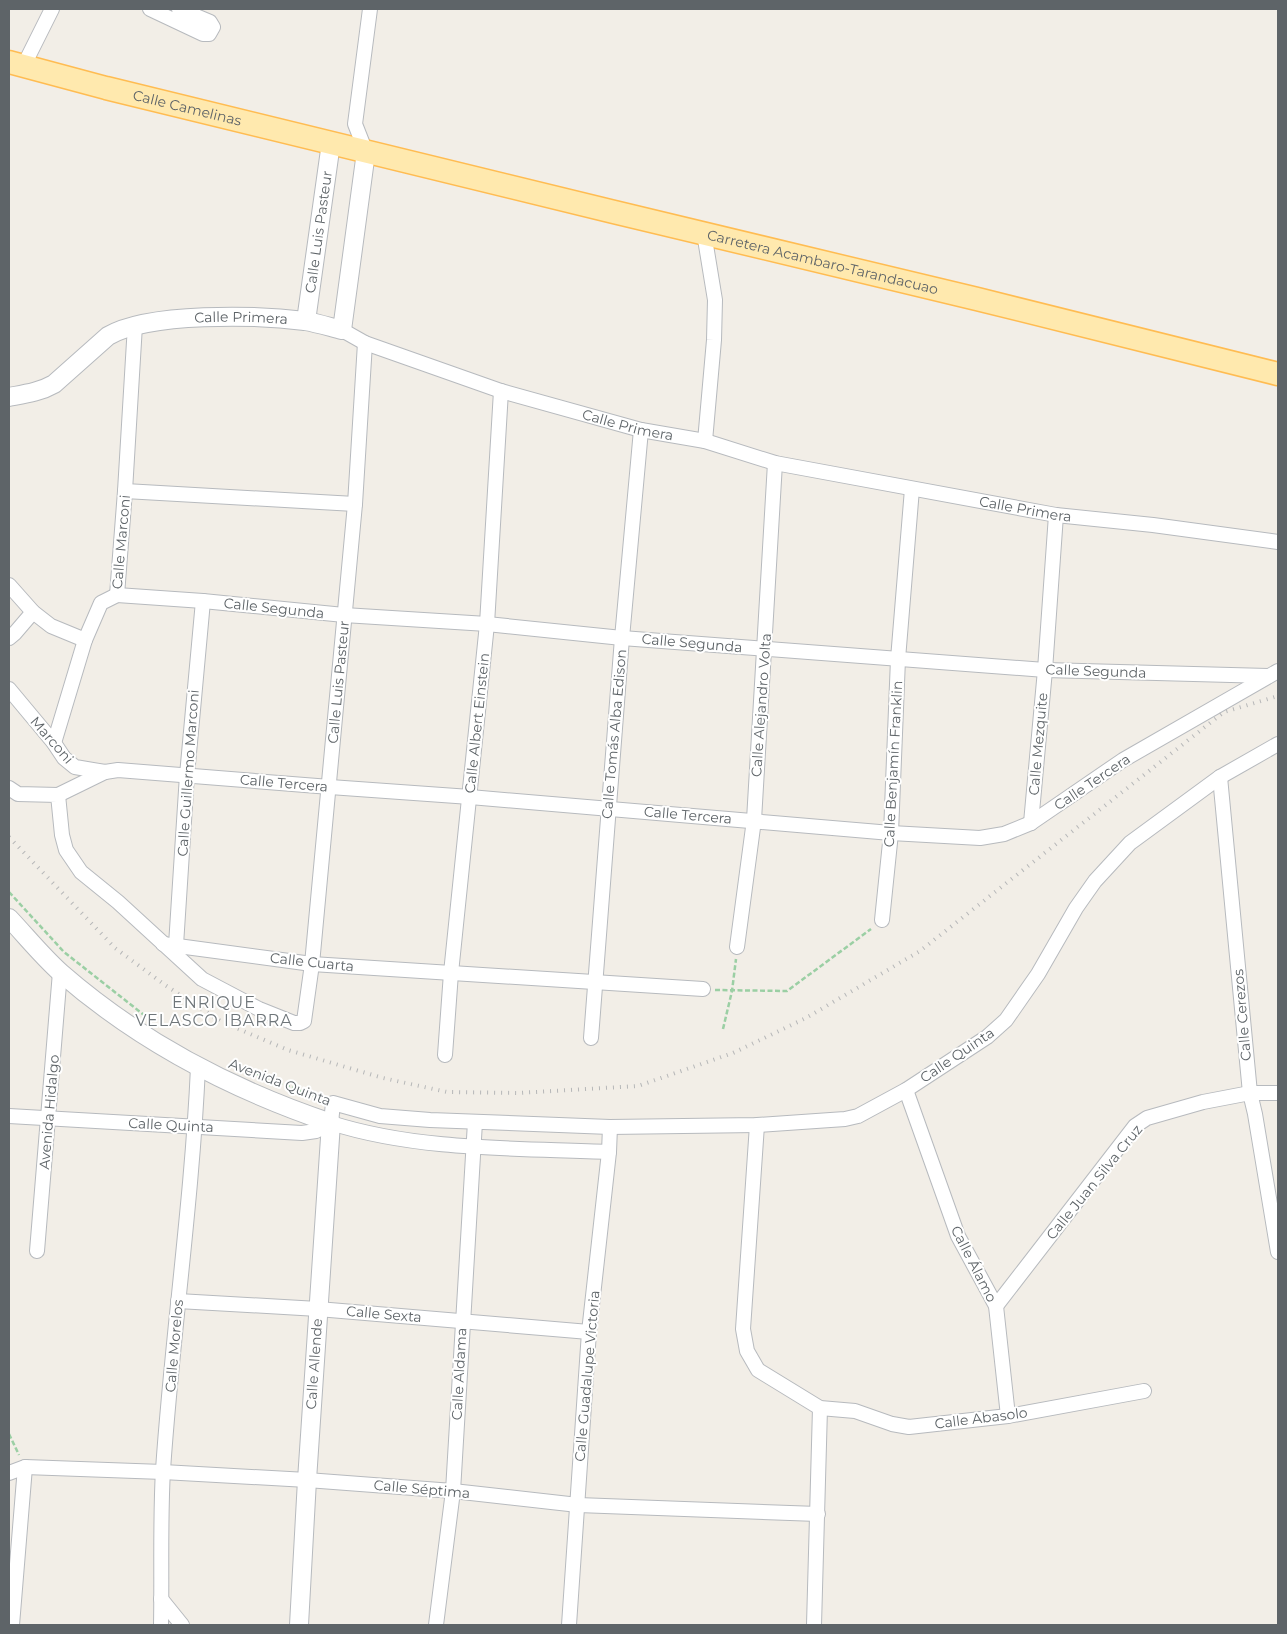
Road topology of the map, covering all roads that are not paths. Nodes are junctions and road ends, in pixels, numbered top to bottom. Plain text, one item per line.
1 (52, 9) edge
2 (150, 9) edge
3 (180, 9) edge
4 (370, 9) edge
5 (16, 64) edge
6 (355, 124) junction
7 (331, 143) junction
8 (366, 152) junction
9 (704, 233) junction
10 (306, 321) junction
11 (135, 325) junction
12 (342, 330) junction
13 (365, 343) junction
14 (1278, 374) edge
15 (501, 391) junction
16 (9, 397) edge
17 (641, 430) junction
18 (705, 441) junction
19 (775, 463) junction
20 (912, 489) junction
21 (125, 491) junction
22 (356, 504) junction
23 (1056, 515) junction
24 (1278, 542) edge
25 (9, 585) edge
26 (117, 595) junction
27 (203, 601) junction
28 (33, 612) junction
29 (344, 615) junction
30 (487, 624) junction
31 (9, 638) edge
32 (622, 638) junction
33 (85, 640) junction
34 (764, 649) junction
35 (898, 659) junction
36 (1045, 670) junction
37 (1273, 674) edge
38 (9, 689) edge
39 (54, 743) junction
40 (1278, 744) edge
41 (104, 772) junction
42 (187, 775) junction
43 (1220, 777) junction
44 (330, 787) junction
45 (9, 788) edge
46 (58, 795) junction
47 (470, 797) junction
48 (608, 808) junction
49 (754, 820) junction
50 (1031, 823) junction
51 (891, 833) junction
52 (9, 918) edge
53 (882, 920) road end
54 (170, 944) junction
55 (738, 947) road end
56 (312, 964) junction
57 (60, 972) junction
58 (451, 973) junction
59 (594, 982) junction
60 (703, 989) road end
61 (591, 1038) dead end
62 (445, 1055) dead end
63 (198, 1067) junction
64 (906, 1090) junction
65 (1250, 1093) junction
66 (1278, 1093) edge
67 (333, 1103) joint
68 (9, 1116) edge
69 (48, 1118) junction
70 (475, 1122) junction
71 (331, 1123) junction
72 (757, 1125) junction
73 (195, 1126) junction
74 (610, 1127) junction
75 (473, 1147) junction
76 (609, 1152) junction
77 (38, 1251) dead end
78 (1278, 1252) edge
79 (178, 1301) junction
80 (996, 1306) junction
81 (318, 1309) junction
82 (462, 1320) junction
83 (589, 1332) junction
84 (1144, 1391) dead end
85 (820, 1408) junction
86 (1008, 1416) junction
87 (25, 1467) junction
88 (163, 1472) junction
89 (9, 1473) edge
90 (307, 1480) junction
91 (453, 1491) junction
92 (578, 1505) junction
93 (818, 1514) junction
94 (161, 1599) junction
95 (12, 1625) edge
96 (161, 1625) edge
97 (182, 1625) edge
98 (299, 1625) edge
99 (436, 1625) edge
100 (570, 1625) edge
101 (814, 1625) edge

1 - 5 street
2 - 3 street
4 - 6 street
5 - 7 main road, Calle Camelinas
6 - 7 street
6 - 8 street
7 - 8 main road, Calle Camelinas
7 - 10 street, Calle Luis Pasteur
8 - 9 main road, Carretera Acambaro-Tarandacuao
8 - 12 street
9 - 14 main road, Carretera Acambaro-Tarandacuao
9 - 18 street
10 - 11 street, Calle Primera
10 - 12 street, Calle Primera
11 - 16 street, Calle Primera
11 - 21 street, Calle Marconi
12 - 13 street, Calle Primera
13 - 15 street, Calle Primera
13 - 22 street, Calle Luis Pasteur
15 - 17 street, Calle Primera
15 - 30 street, Calle Albert Einstein
17 - 18 street, Calle Primera
17 - 32 street, Calle Tomás Alba Edison
18 - 19 street, Calle Primera
19 - 20 street, Calle Primera
19 - 34 street, Calle Alejandro Volta
20 - 23 street, Calle Primera
20 - 35 street, Calle Benjamín Franklin
21 - 22 street
21 - 26 street, Calle Marconi
22 - 29 street, Calle Luis Pasteur
23 - 24 street, Calle Primera
23 - 36 street, Calle Mezquite
25 - 28 street
26 - 27 street, Calle Segunda
26 - 33 street, Calle Marconi
27 - 29 street, Calle Segunda
27 - 42 street, Calle Guillermo Marconi
28 - 31 street
28 - 33 street
29 - 30 street, Calle Segunda
29 - 44 street, Calle Luis Pasteur
30 - 32 street, Calle Segunda
30 - 47 street, Calle Albert Einstein
32 - 34 street, Calle Segunda
32 - 48 street, Calle Tomás Alba Edison
33 - 39 street, Calle Marconi
34 - 35 street, Calle Segunda
34 - 49 street, Calle Alejandro Volta
35 - 36 street, Calle Segunda
35 - 51 street, Calle Benjamín Franklin
36 - 37 street, Calle Segunda
36 - 50 street, Calle Mezquite
37 - 50 street, Calle Tercera
38 - 39 street, Marconi
39 - 41 street, Marconi
40 - 43 street, Calle Quinta
41 - 42 street, Calle Tercera
41 - 46 street, Calle Tercera
42 - 44 street, Calle Tercera
42 - 54 street, Calle Guillermo Marconi
43 - 64 street, Calle Quinta
43 - 65 street, Calle Cerezos
44 - 47 street, Calle Tercera
44 - 56 street, Calle Luis Pasteur
45 - 46 street
46 - 54 street
47 - 48 street, Calle Tercera
47 - 58 street, Calle Albert Einstein
48 - 49 street, Calle Tercera
48 - 59 street, Calle Tomás Alba Edison
49 - 51 street, Calle Tercera
49 - 55 street, Calle Alejandro Volta
50 - 51 street, Calle Tercera
51 - 53 street, Calle Benjamín Franklin
52 - 57 street, Avenida Quinta
54 - 56 street, Calle Cuarta
54 - 56 street, Calle Luis Pasteur
56 - 58 street, Calle Cuarta
57 - 63 street, Avenida Quinta
57 - 69 street, Avenida Hidalgo
58 - 59 street, Calle Cuarta
58 - 62 street, Calle Albert Einstein
59 - 60 street, Calle Cuarta
59 - 61 street, Calle Tomás Alba Edison
63 - 71 street, Avenida Quinta
63 - 73 street, Calle Morelos
64 - 72 street, Calle Quinta
64 - 80 street, Calle Álamo
65 - 66 street, Calle Juan Silva Cruz
65 - 78 street, Calle Cerezos
65 - 80 street, Calle Juan Silva Cruz
67 - 70 street, Avenida Quinta
67 - 71 street, Calle Allende
68 - 69 street, Calle Quinta
69 - 73 street, Calle Quinta
69 - 77 street, Avenida Hidalgo
70 - 74 street, Avenida Quinta
70 - 75 street, Calle Aldama
71 - 73 street, Calle Quinta
71 - 75 street, Avenida Quinta
71 - 81 street, Calle Allende
72 - 74 street, Calle Quinta
72 - 85 street, Calle Abasolo
73 - 79 street, Calle Morelos
74 - 76 street, Calle Guadalupe Victoria
75 - 76 street, Avenida Quinta
75 - 82 street, Calle Aldama
76 - 83 street, Calle Guadalupe Victoria
79 - 81 street, Calle Sexta
79 - 88 street, Calle Morelos
80 - 86 street, Calle Álamo
81 - 82 street, Calle Sexta
81 - 90 street, Calle Allende
82 - 83 street, Calle Sexta
82 - 91 street, Calle Aldama
83 - 92 street, Calle Guadalupe Victoria
84 - 86 street, Calle Abasolo
85 - 86 street, Calle Abasolo
85 - 93 street
87 - 88 street, Calle Séptima
87 - 89 street
87 - 95 street
88 - 90 street, Calle Séptima
88 - 94 street, Calle Morelos
90 - 91 street, Calle Séptima
90 - 98 street, Calle Allende
91 - 92 street, Calle Séptima
91 - 99 street, Calle Aldama
92 - 93 street, Calle Séptima
92 - 100 street, Calle Guadalupe Victoria
93 - 101 street
94 - 96 street, Calle Morelos
94 - 97 street

